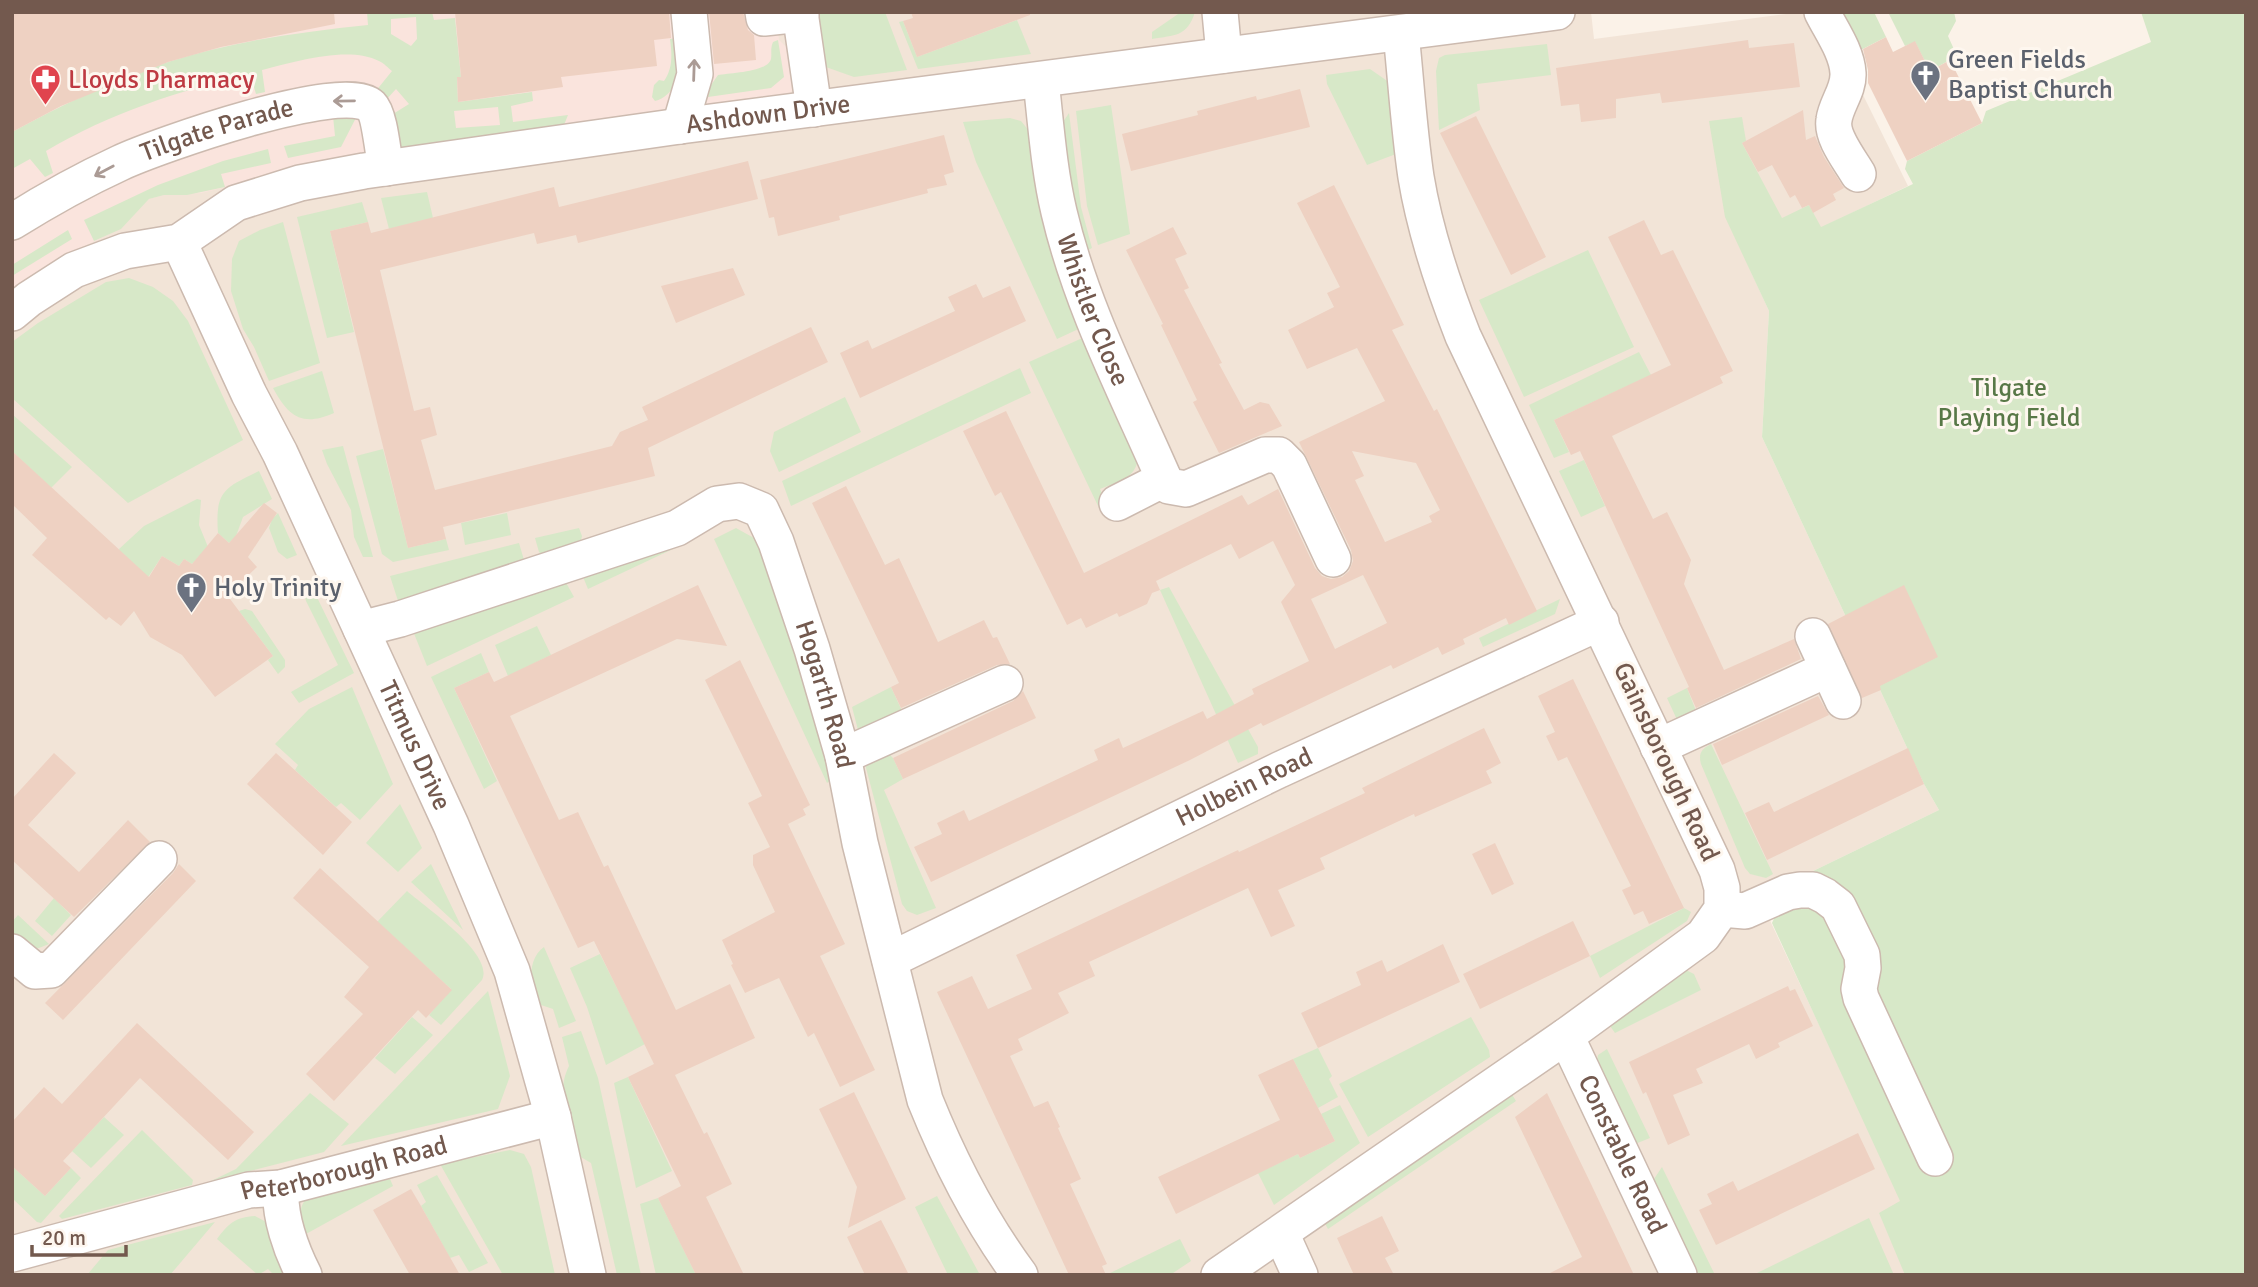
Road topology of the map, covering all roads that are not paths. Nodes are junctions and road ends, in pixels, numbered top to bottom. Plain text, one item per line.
1 (689, 12) edge
2 (763, 12) edge
3 (1220, 12) edge
4 (1556, 12) edge
5 (1822, 12) edge
6 (800, 13) edge
7 (1401, 33) junction
8 (1224, 55) junction
9 (1041, 81) junction
10 (814, 109) junction
11 (680, 126) junction
12 (386, 168) junction
13 (1858, 174) dead end
14 (12, 222) edge
15 (179, 242) junction
16 (12, 313) edge
17 (1164, 479) junction
18 (1116, 503) dead end
19 (1333, 559) dead end
20 (1601, 622) junction
21 (361, 629) junction
22 (1813, 636) dead end
23 (1828, 669) junction
24 (1005, 683) dead end
25 (1843, 701) dead end
26 (1658, 747) junction
27 (843, 756) junction
28 (159, 859) dead end
29 (1722, 909) junction
30 (12, 952) edge
31 (890, 960) junction
32 (1566, 1036) junction
33 (553, 1116) junction
34 (1935, 1158) dead end
35 (281, 1188) junction
36 (1281, 1233) junction
37 (12, 1254) edge
38 (304, 1275) edge
39 (587, 1275) edge
40 (1020, 1275) edge
41 (1219, 1275) edge
42 (1300, 1275) edge
43 (1679, 1275) edge

11 -> 1 street
2 - 6 street
3 - 8 street
4 - 7 street, Ashdown Drive
5 - 13 street
6 - 10 street
7 - 8 street, Ashdown Drive
7 - 20 street, Gainsborough Road
8 - 9 street, Ashdown Drive
9 - 10 street, Ashdown Drive
9 - 17 street, Whistler Close
10 - 11 street, Ashdown Drive
11 - 12 street, Ashdown Drive
12 -> 14 street, Tilgate Parade
12 - 15 street, Ashdown Drive
15 - 16 street, Ashdown Drive
15 - 21 street, Titmus Drive
17 - 18 street
17 - 19 street
20 - 26 street, Gainsborough Road
20 - 31 street, Holbein Road
21 - 27 street, Hogarth Road
21 - 33 street, Titmus Drive
22 - 23 street
23 - 25 street
23 - 26 street
24 - 27 street
26 - 29 street, Gainsborough Road
27 - 31 street, Hogarth Road
28 - 30 street
29 - 32 street
29 - 34 street
31 - 40 street, Hogarth Road
32 - 36 street
32 - 43 street, Constable Road
33 - 35 street, Peterborough Road
33 - 39 street, Titmus Drive
35 - 37 street, Peterborough Road
35 - 38 street
36 - 41 street
36 - 42 street

